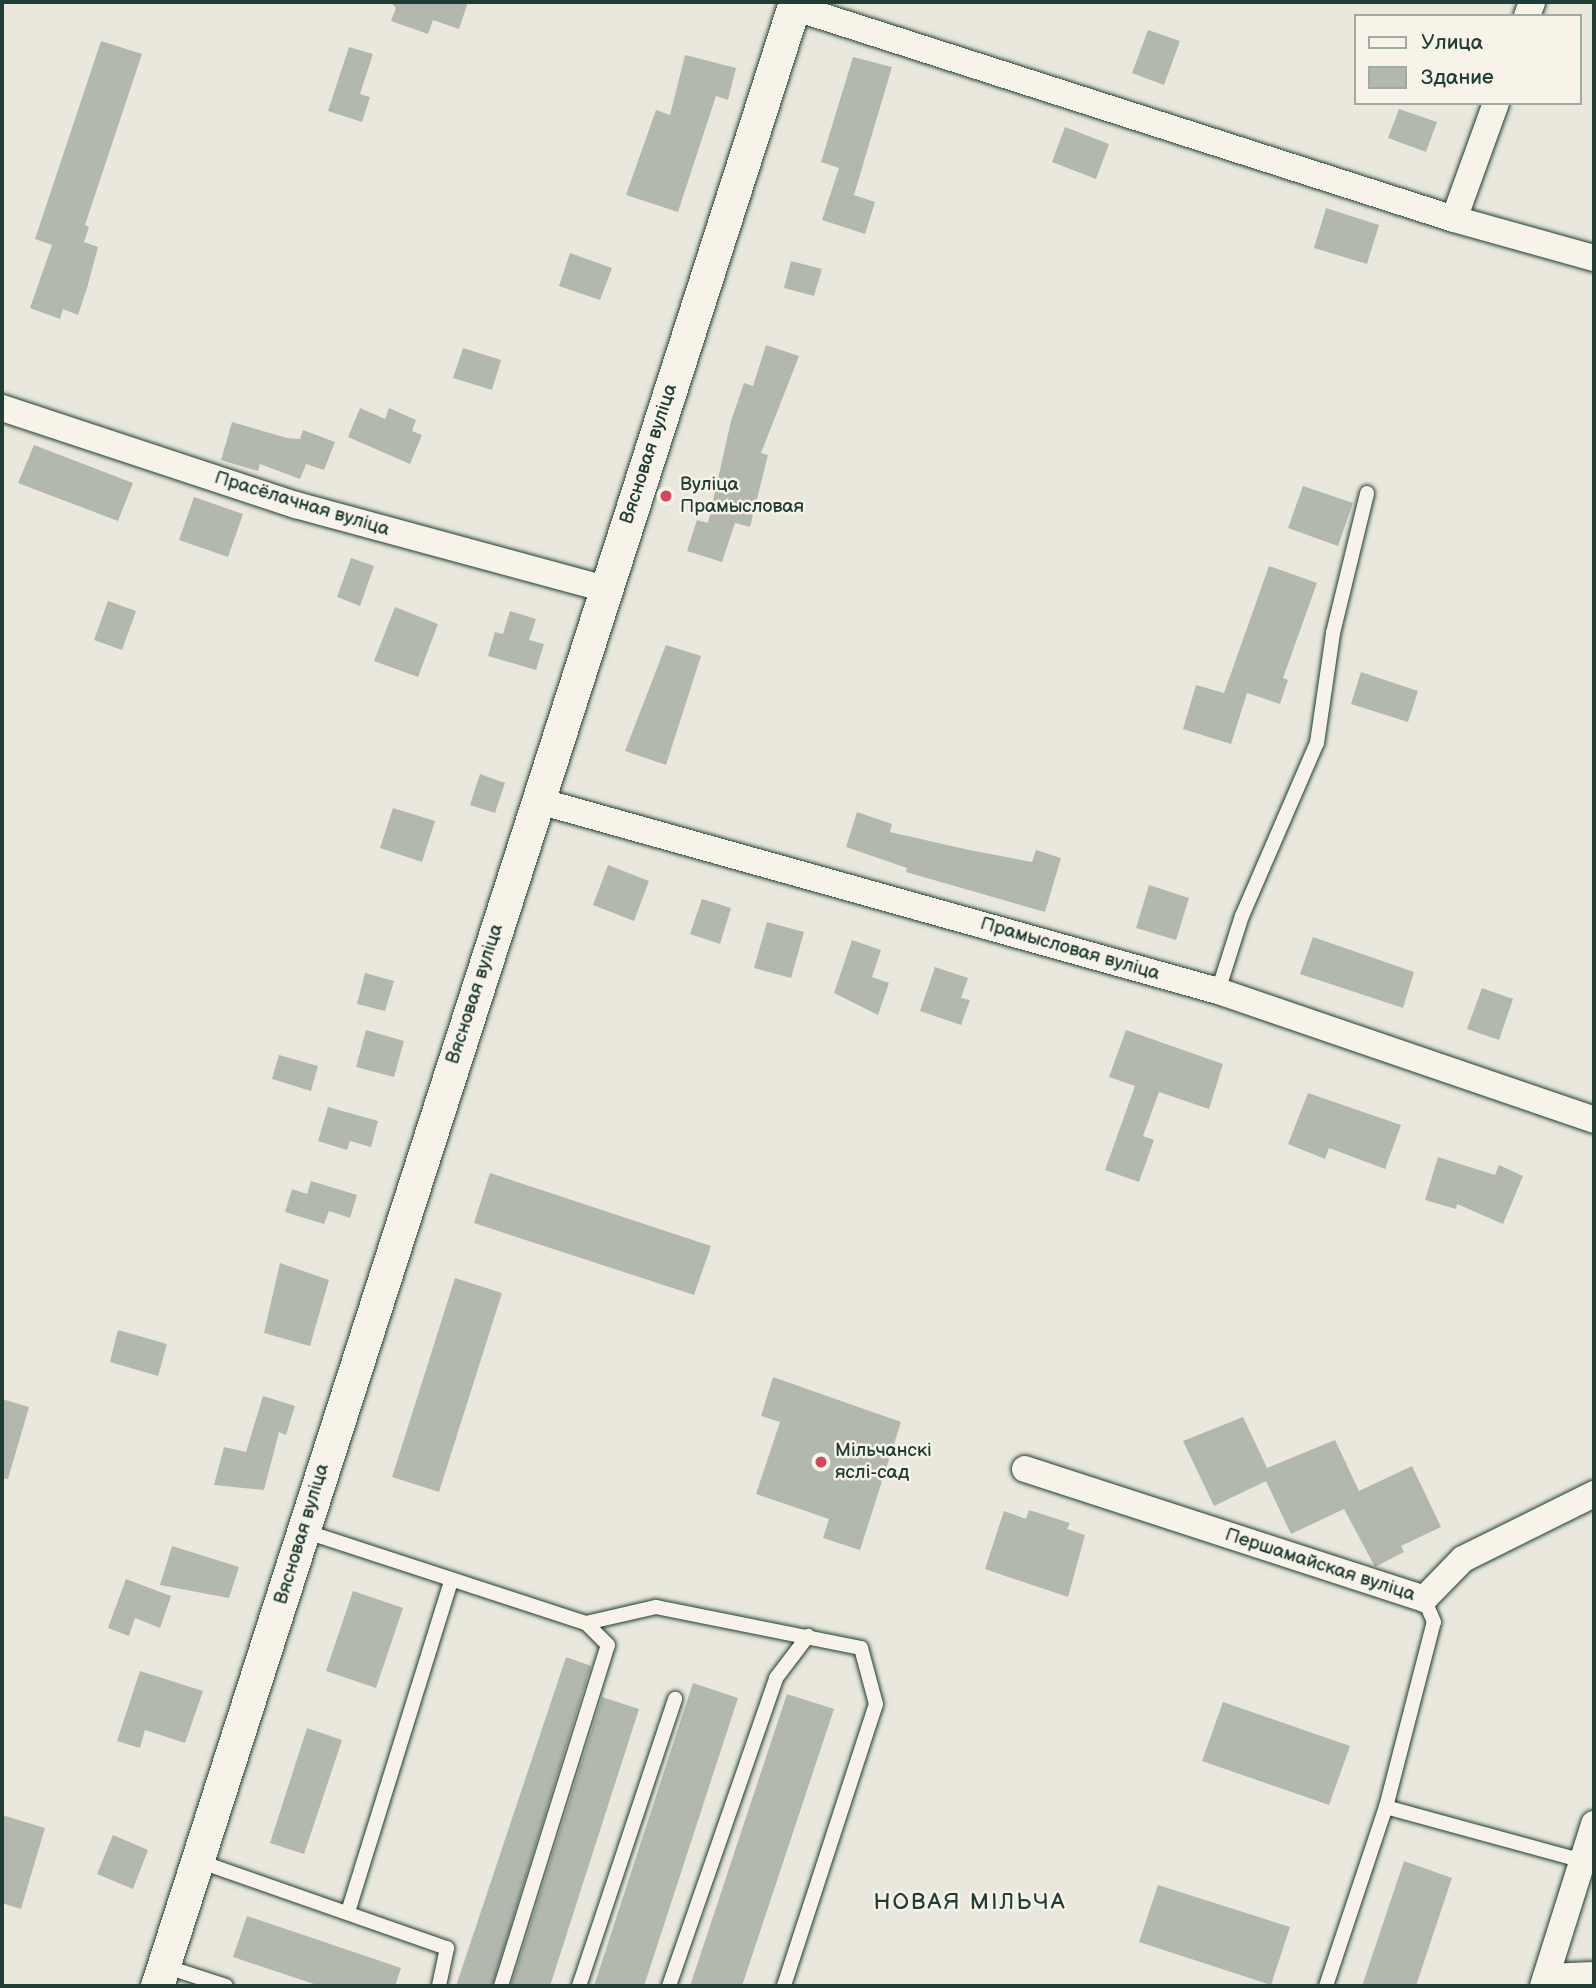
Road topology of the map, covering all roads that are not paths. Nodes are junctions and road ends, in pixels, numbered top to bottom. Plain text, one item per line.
1 (794, 4) edge
2 (1495, 105) edge
3 (1454, 219) junction
4 (1594, 258) edge
5 (2, 408) edge
6 (1367, 494) dead end
7 (606, 589) junction
8 (539, 801) junction
9 (1218, 991) junction
10 (1594, 1121) edge
11 (1025, 1469) dead end
12 (1594, 1494) edge
13 (302, 1530) junction
14 (451, 1581) junction
15 (1424, 1599) junction
16 (586, 1623) junction
17 (808, 1636) junction
18 (675, 1699) dead end
19 (1386, 1807) junction
20 (1594, 1824) edge
21 (198, 1861) junction
22 (1583, 1861) junction
23 (348, 1912) junction
24 (1594, 1975) edge
25 (160, 1976) edge
26 (1545, 1982) edge
27 (226, 1986) edge
28 (439, 1986) edge
29 (500, 1986) edge
30 (579, 1986) edge
31 (670, 1986) edge
32 (784, 1986) edge
33 (1326, 1986) edge

1 - 3 street
1 - 7 street, Вясновая вуліца
2 - 3 street
3 - 4 street
5 - 7 street, Прасёлачная вуліца
6 - 9 lane
7 - 8 street, Вясновая вуліца
8 - 9 street, Прамысловая вуліца
8 - 13 street, Вясновая вуліца
9 - 10 street, Прамысловая вуліца
11 - 15 street, Першамайская вуліца
12 - 15 street, Першамайская вуліца
13 - 14 lane
13 - 21 street, Вясновая вуліца
14 - 16 lane
14 - 23 lane
15 - 19 lane
16 - 17 lane
16 - 29 lane
17 - 31 lane
17 - 32 lane
18 - 30 lane
19 - 22 lane
19 - 33 lane
20 - 22 street
21 - 23 lane
21 - 25 street, Вясновая вуліца
22 - 26 street
23 - 28 lane
24 - 26 street
25 - 27 lane

